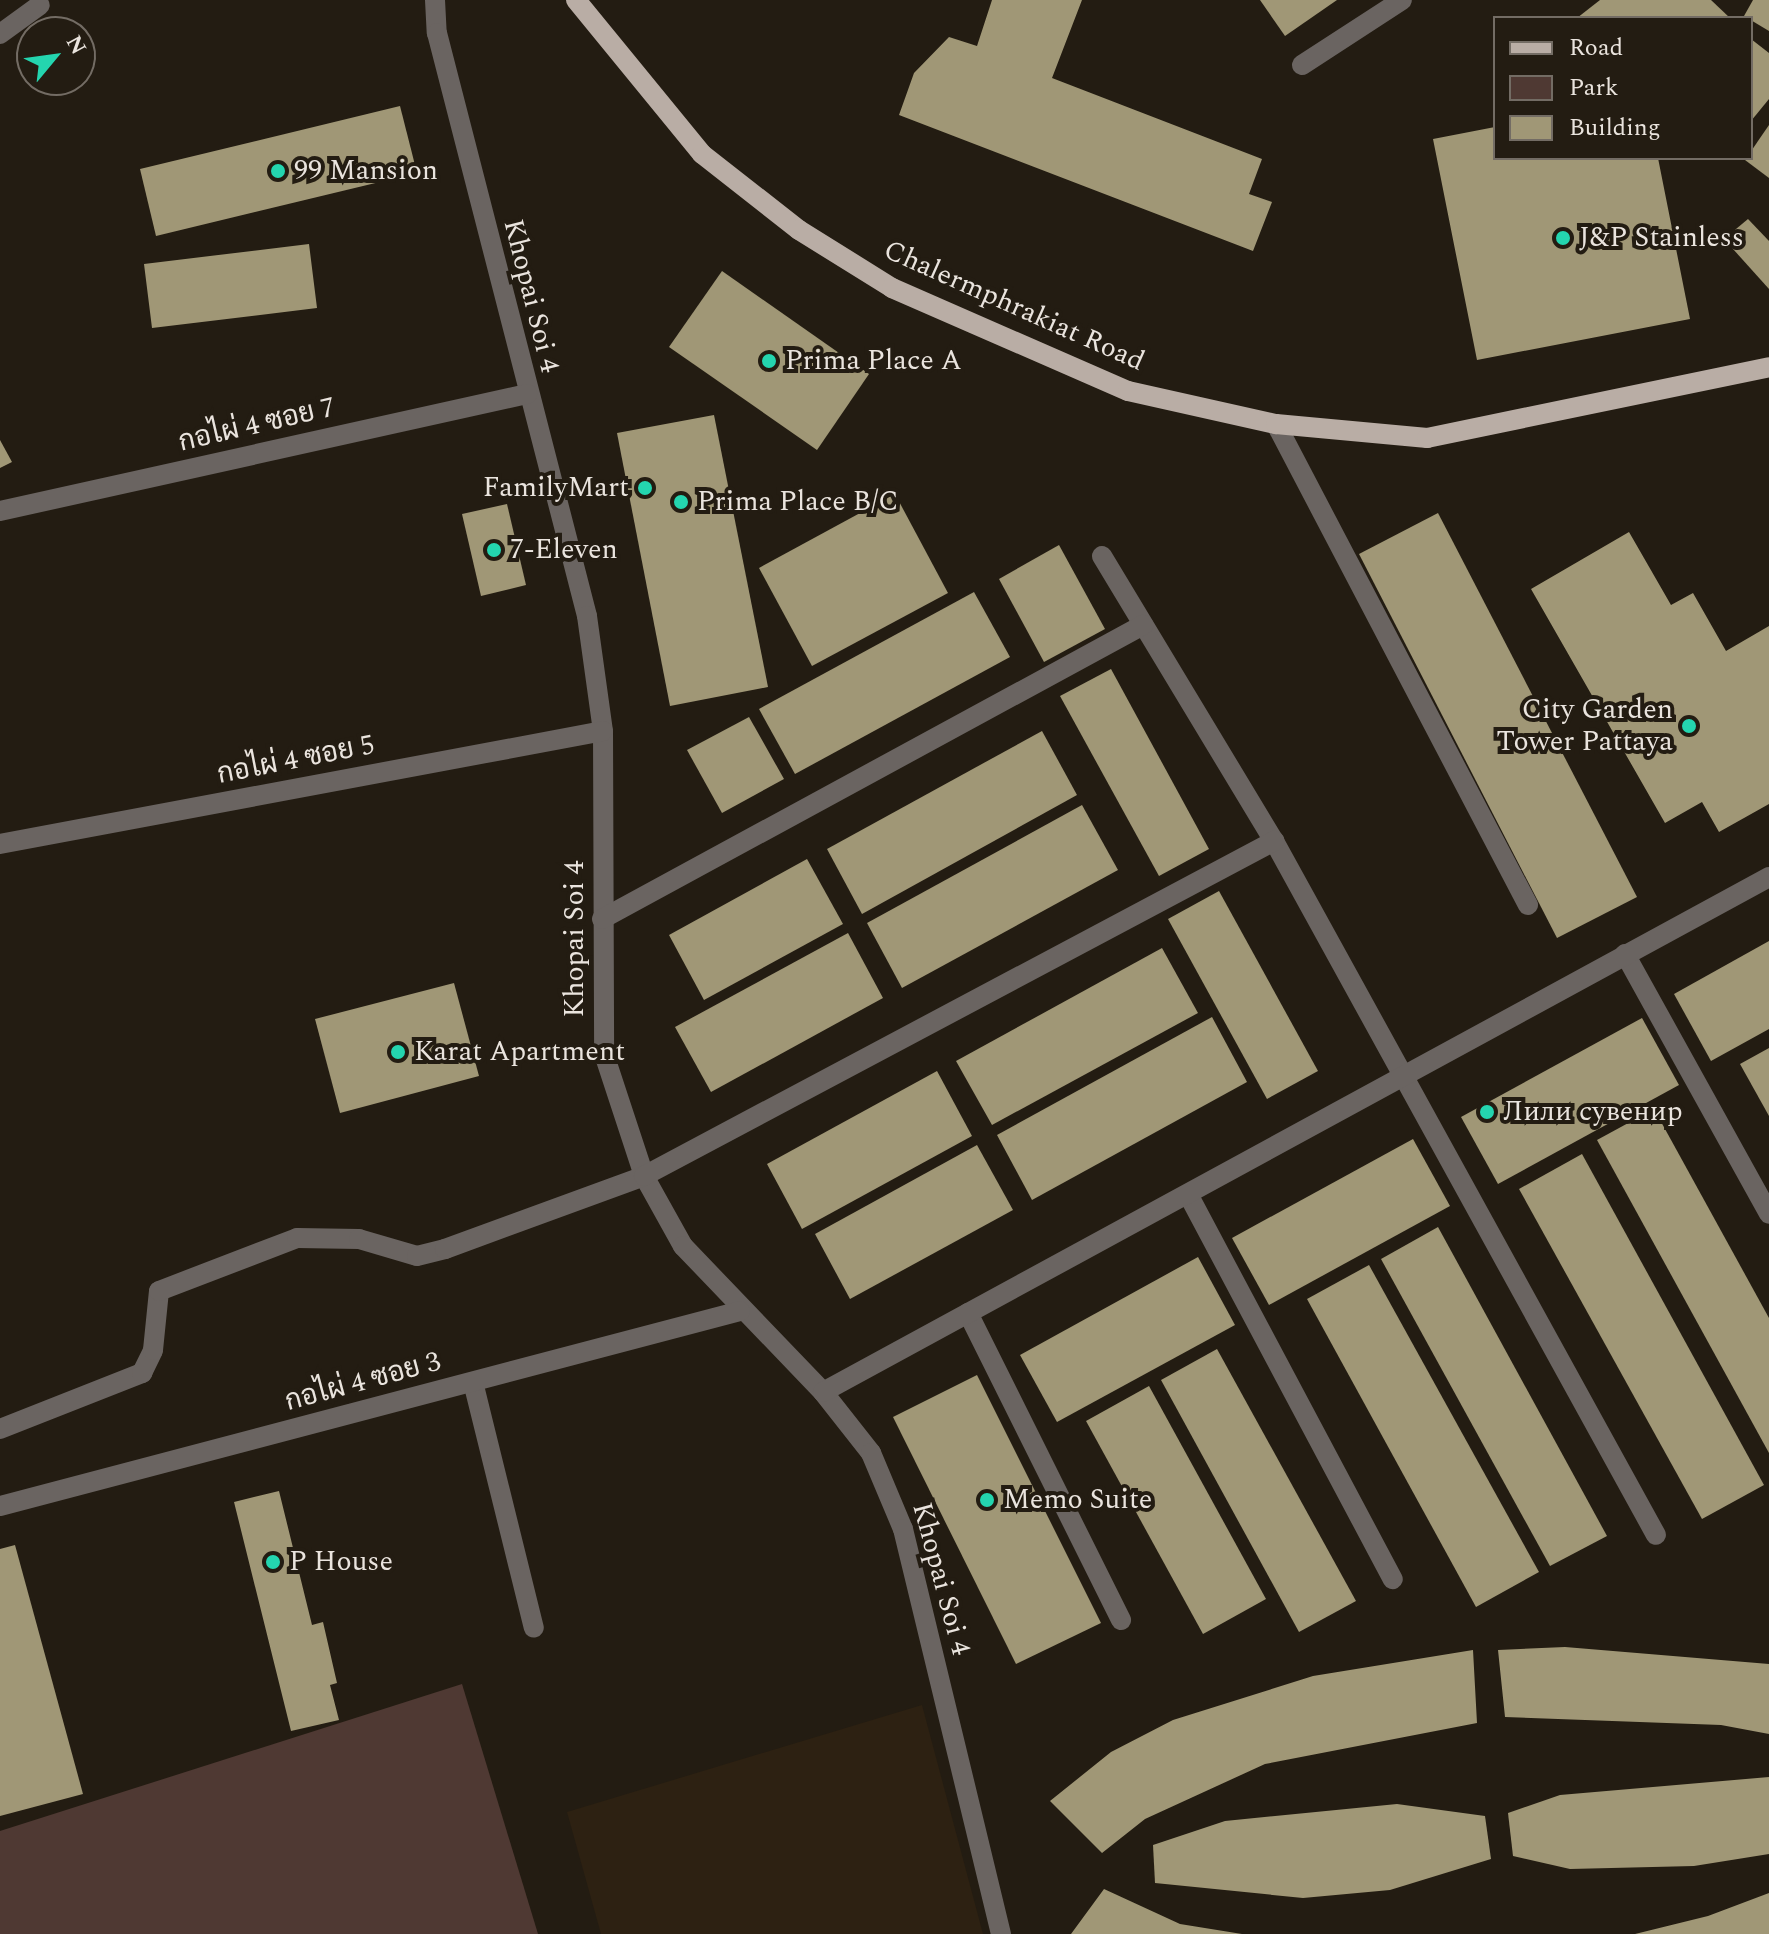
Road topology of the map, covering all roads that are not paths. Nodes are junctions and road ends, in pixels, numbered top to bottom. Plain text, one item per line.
1 (435, 0) edge
2 (576, 0) edge
3 (1402, 0) edge
4 (40, 5) dead end
5 (0, 34) edge
6 (1302, 65) dead end
7 (1769, 367) edge
8 (527, 394) junction
9 (1276, 424) junction
10 (0, 511) edge
11 (1102, 556) dead end
12 (1143, 625) junction
13 (603, 731) junction
14 (1274, 841) junction
15 (0, 844) edge
16 (1769, 877) edge
17 (1528, 905) dead end
18 (602, 919) junction
19 (1625, 954) junction
20 (1407, 1079) junction
21 (644, 1176) junction
22 (1189, 1196) junction
23 (1769, 1214) edge
24 (740, 1311) junction
25 (968, 1313) junction
26 (473, 1382) junction
27 (823, 1392) junction
28 (0, 1429) edge
29 (0, 1506) edge
30 (1656, 1535) dead end
31 (1393, 1579) dead end
32 (1121, 1620) dead end
33 (534, 1628) dead end
34 (1001, 1934) edge

1 - 8 street, Khopai Soi 4
2 - 9 main road, Chalermphrakiat Road
3 - 6 street
4 - 5 street
7 - 9 main road, Chalermphrakiat Road
8 - 10 street, กอไผ่ 4 ซอย 7
8 - 13 street, Khopai Soi 4
9 - 17 street
11 - 12 street
12 - 14 street
12 - 18 street
13 - 15 street, กอไผ่ 4 ซอย 5
13 - 18 street, Khopai Soi 4
14 - 20 street
14 - 21 street
16 - 19 street
18 - 21 street, Khopai Soi 4
19 - 20 street
19 - 23 street
20 - 22 street
20 - 30 street
21 - 24 street, Khopai Soi 4
21 - 28 street
22 - 25 street
22 - 31 street
24 - 26 street, กอไผ่ 4 ซอย 3
24 - 27 street, Khopai Soi 4
25 - 27 street
25 - 32 street
26 - 29 street, กอไผ่ 4 ซอย 3
26 - 33 street
27 - 34 street, Khopai Soi 4

